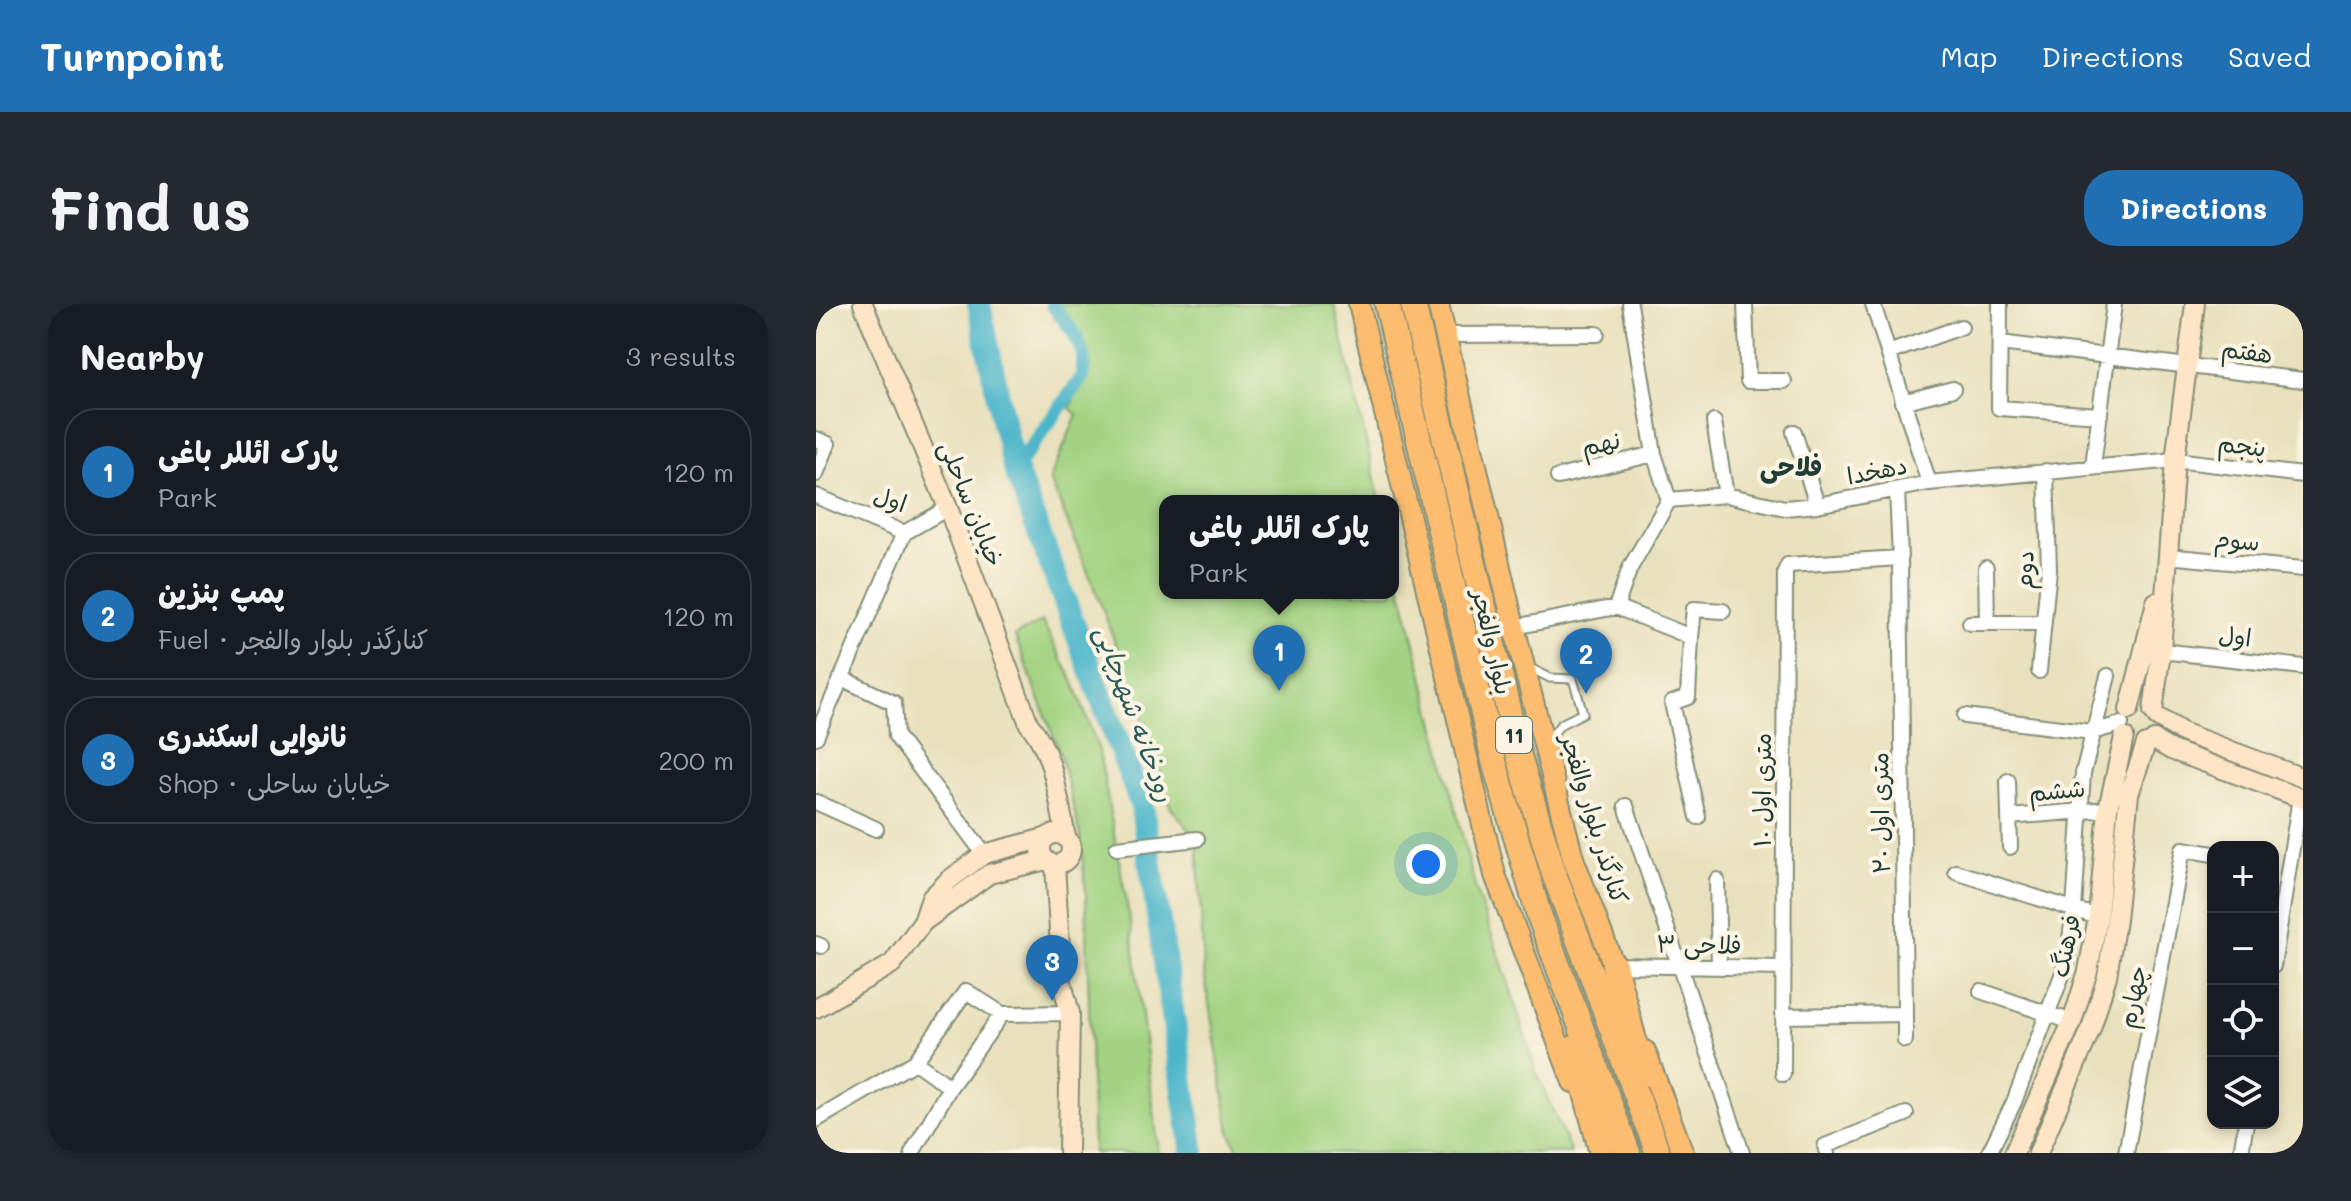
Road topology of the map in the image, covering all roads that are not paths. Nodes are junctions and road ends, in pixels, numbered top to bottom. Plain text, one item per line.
1 (863, 304) edge
2 (1359, 304) edge
3 (1387, 304) edge
4 (1413, 304) edge
5 (1438, 304) edge
6 (1630, 304) edge
7 (1745, 304) edge
8 (1873, 304) edge
9 (2000, 304) edge
10 (2114, 304) edge
11 (2195, 304) edge
12 (1961, 327) dead end
13 (1597, 334) dead end
14 (1444, 335) junction
15 (2000, 343) junction
16 (1888, 353) junction
17 (2108, 356) junction
18 (2187, 367) junction
19 (2303, 380) edge
20 (1784, 381) dead end
21 (1953, 389) dead end
22 (1902, 402) junction
23 (2100, 415) junction
24 (1714, 422) dead end
25 (1794, 432) dead end
26 (822, 441) edge
27 (1654, 454) junction
28 (2175, 460) junction
29 (2093, 466) junction
30 (2046, 471) junction
31 (816, 474) edge
32 (2303, 475) edge
33 (1558, 477) dead end
34 (1929, 483) junction
35 (1897, 490) junction
36 (1726, 495) junction
37 (816, 496) edge
38 (1669, 500) junction
39 (1817, 505) junction
40 (948, 508) junction
41 (904, 533) junction
42 (2167, 556) junction
43 (1900, 558) junction
44 (1986, 568) dead end
45 (2303, 569) edge
46 (1616, 607) junction
47 (1723, 611) dead end
48 (1970, 623) dead end
49 (1987, 623) junction
50 (2044, 623) junction
51 (1514, 627) junction
52 (1691, 637) junction
53 (2161, 651) junction
54 (1524, 663) junction
55 (2303, 667) edge
56 (2039, 671) dead end
57 (2108, 676) dead end
58 (841, 678) junction
59 (2155, 714) junction
60 (1965, 716) dead end
61 (2125, 723) junction
62 (818, 727) edge
63 (2092, 732) junction
64 (2150, 742) junction
65 (1544, 746) junction
66 (2303, 778) edge
67 (2008, 781) dead end
68 (816, 802) edge
69 (2302, 802) edge
70 (1626, 806) dead end
71 (2108, 809) junction
72 (2080, 811) junction
73 (1698, 817) dead end
74 (2009, 817) junction
75 (876, 829) dead end
76 (1054, 837) junction
77 (1197, 839) dead end
78 (2010, 847) dead end
79 (1117, 848) dead end
80 (2207, 853) edge
81 (984, 854) junction
82 (1055, 861) junction
83 (2279, 865) edge
84 (2290, 866) junction
85 (1956, 872) dead end
86 (1717, 880) dead end
87 (2074, 909) junction
88 (1539, 915) junction
89 (2098, 917) junction
90 (923, 922) junction
91 (2279, 931) edge
92 (1614, 965) junction
93 (1680, 967) junction
94 (1719, 967) junction
95 (1784, 968) junction
96 (1981, 991) dead end
97 (816, 1008) edge
98 (1070, 1013) junction
99 (1002, 1014) junction
100 (1905, 1014) junction
101 (2048, 1014) junction
102 (1784, 1016) junction
103 (2072, 1022) junction
104 (1905, 1040) dead end
105 (915, 1062) junction
106 (1783, 1074) dead end
107 (950, 1087) junction
108 (1906, 1114) dead end
109 (816, 1120) edge
110 (2245, 1129) edge
111 (914, 1152) edge
112 (1068, 1153) edge
113 (1601, 1153) edge
114 (1628, 1153) edge
115 (1658, 1153) edge
116 (1665, 1153) edge
117 (1683, 1153) edge
118 (1742, 1153) edge
119 (1827, 1153) edge
120 (1989, 1153) edge
121 (2014, 1153) edge
122 (2038, 1153) edge
123 (2126, 1153) edge
124 (2241, 1153) edge

1 - 40 street, خیابان ساحلی
2 - 113 main road, 11
3 - 88 highway, بلوار والفجر / 11
4 - 115 highway, بلوار والفجر / 11
5 - 14 main road, کنارگذر بلوار والفجر
6 - 27 street
7 - 20 street
8 - 16 street
9 - 15 street
10 - 17 street
11 - 18 street, فرهنگ
12 - 16 street
13 - 14 street
14 - 51 main road, کنارگذر بلوار والفجر
15 - 17 street, هفتم
15 - 23 street
16 - 22 street
17 - 18 street, هفتم
17 - 23 street
18 - 19 street, هفتم
18 - 28 street, فرهنگ
21 - 22 street
22 - 34 street
23 - 29 street
24 - 36 street
25 - 39 street
26 - 31 street
27 - 33 street, نهم
27 - 38 street
28 - 29 street, دهخدا
28 - 32 street, پنجم
28 - 42 street, فرهنگ
29 - 30 street, دهخدا
30 - 34 street, دهخدا
30 - 50 street, دوم
34 - 35 street, دهخدا
35 - 39 street, دهخدا
35 - 43 street, ۲۰ متری اول
36 - 38 street, دهخدا
36 - 39 street, دهخدا
37 - 41 street, اول
38 - 46 street
40 - 41 street, اول
40 - 76 street, خیابان ساحلی
41 - 58 street
42 - 45 street, سوم
42 - 53 street, فرهنگ
42 - 61 street, فرهنگ
43 - 95 street, ۱۰ متری اول
43 - 100 street, ۲۰ متری اول
44 - 49 street
46 - 51 street
46 - 52 street
47 - 52 street
48 - 49 street
49 - 50 street
50 - 56 street, دوم
51 - 54 main road, کنارگذر بلوار والفجر
52 - 73 street
53 - 55 street, اول
53 - 59 street, فرهنگ
54 - 65 main road, کنارگذر بلوار والفجر
54 - 65 lane
57 - 63 street
58 - 62 street
58 - 81 street
59 - 61 street
59 - 64 street
59 - 66 street
60 - 63 street
61 - 63 street
61 - 64 street
61 - 71 street, فرهنگ
63 - 72 street
64 - 69 street
64 - 122 street, فرهنگ
65 - 92 main road, کنارگذر بلوار والفجر
67 - 74 street
68 - 75 street
69 - 84 street
70 - 93 street
71 - 72 street, ششم
71 - 89 street, فرهنگ
72 - 74 street, ششم
72 - 87 street
74 - 78 street
76 - 81 street
76 - 82 street
76 - 82 street
77 - 79 street
80 - 123 street, چهارم
81 - 90 street
82 - 90 street
82 - 98 street
83 - 84 street
84 - 91 street
85 - 87 street
86 - 94 street
87 - 89 street
87 - 101 street
88 - 113 highway
88 - 114 highway, بلوار والفجر / 11
89 - 103 street, فرهنگ
90 - 97 street
92 - 93 street, فلاحی ۳
92 - 116 highway
92 - 117 main road, کنارگذر بلوار والفجر
93 - 94 street, فلاحی ۳
93 - 118 street
94 - 95 street, فلاحی ۳
95 - 102 street, ۱۰ متری اول
96 - 101 street
98 - 99 street
98 - 112 street
99 - 105 street
99 - 107 street
100 - 102 street
100 - 104 street, ۲۰ متری اول
101 - 103 street
101 - 120 street
102 - 106 street, ۱۰ متری اول
103 - 121 street, فرهنگ
105 - 107 street
105 - 109 street
107 - 111 street
108 - 119 street
110 - 124 street

